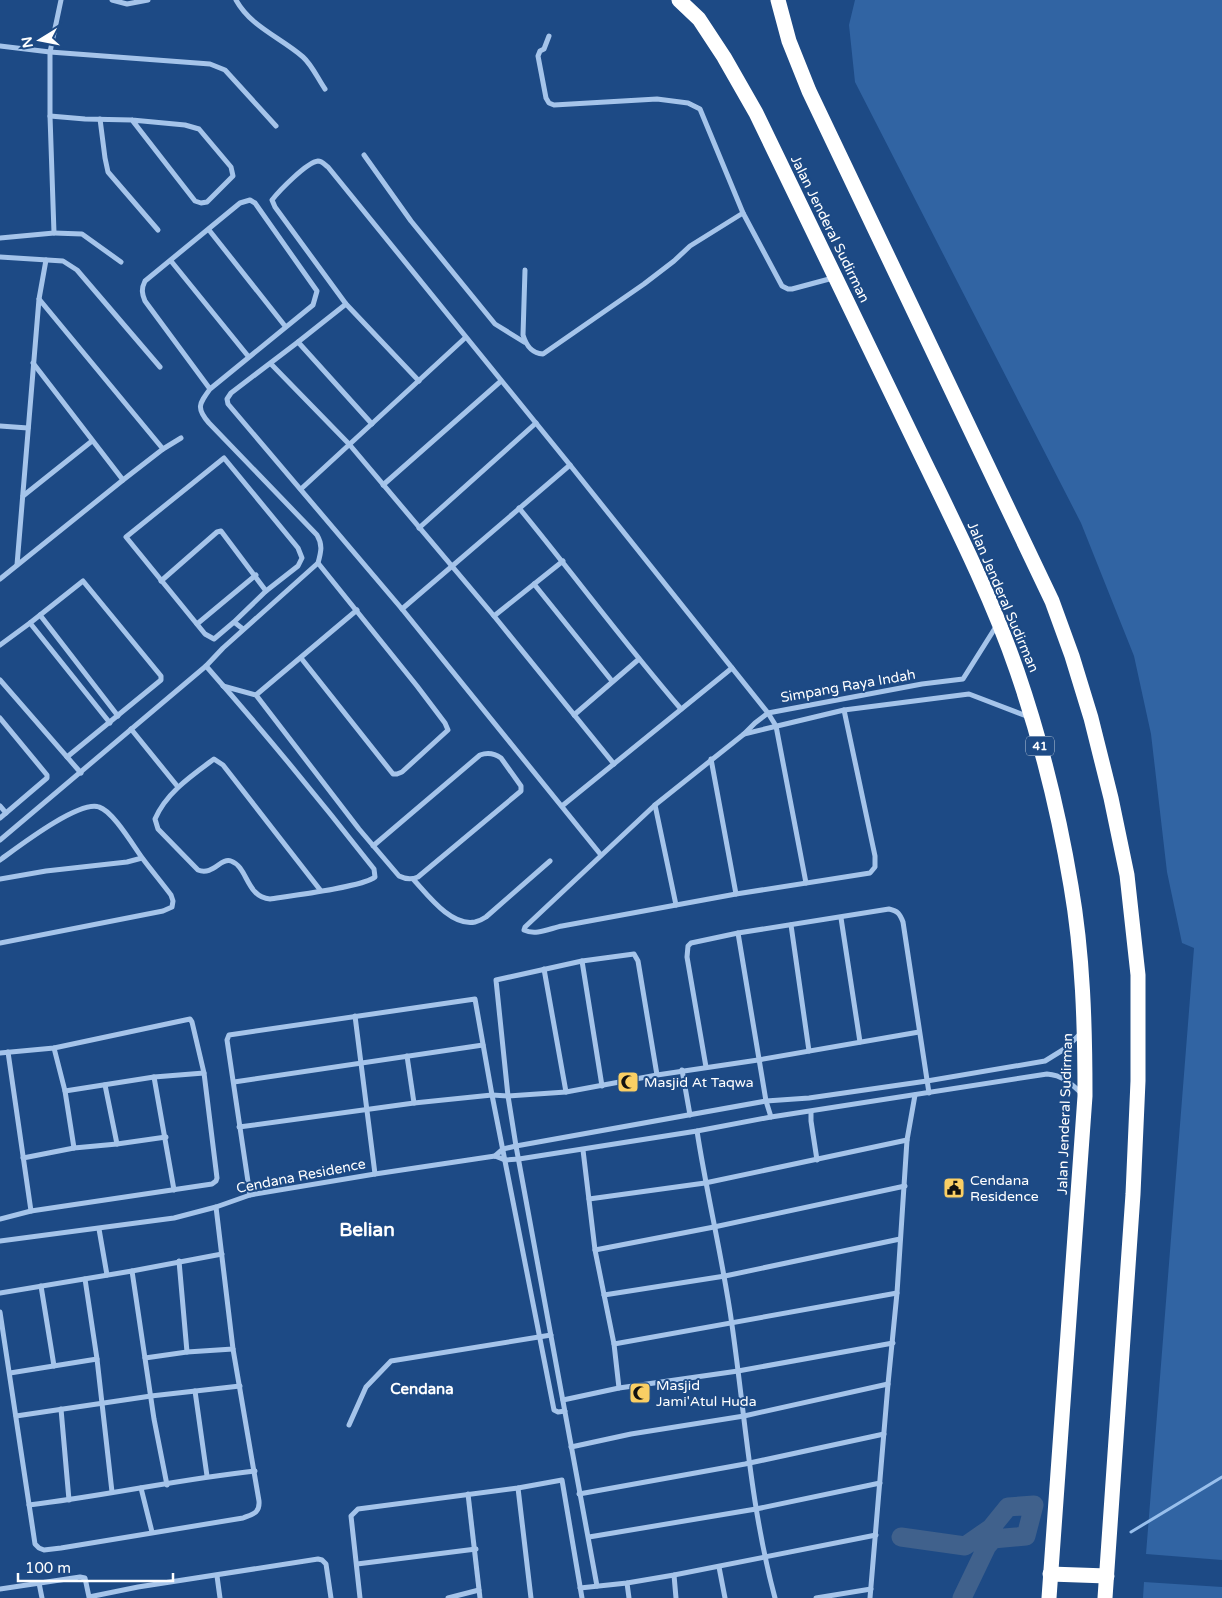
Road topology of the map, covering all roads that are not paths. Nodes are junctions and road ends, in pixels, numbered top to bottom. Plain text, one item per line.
1 (61, 0) edge
2 (112, 0) edge
3 (148, 0) edge
4 (236, 0) edge
5 (679, 0) edge
6 (778, 0) edge
7 (549, 36) dead end
8 (0, 46) edge
9 (50, 52) junction
10 (324, 89) dead end
11 (50, 116) junction
12 (100, 119) junction
13 (132, 120) junction
14 (276, 126) dead end
15 (364, 155) dead end
16 (743, 213) junction
17 (158, 230) dead end
18 (208, 230) junction
19 (54, 233) junction
20 (0, 238) edge
21 (0, 257) edge
22 (46, 260) junction
23 (171, 261) junction
24 (121, 262) dead end
25 (526, 270) dead end
26 (836, 277) junction
27 (39, 299) junction
28 (346, 304) junction
29 (285, 326) junction
30 (465, 338) junction
31 (298, 342) junction
32 (525, 342) junction
33 (248, 356) junction
34 (33, 363) junction
35 (271, 364) junction
36 (160, 367) dead end
37 (419, 381) junction
38 (501, 381) junction
39 (210, 389) junction
40 (536, 423) junction
41 (372, 424) junction
42 (0, 426) edge
43 (28, 428) junction
44 (181, 438) dead end
45 (92, 441) junction
46 (350, 444) junction
47 (163, 449) junction
48 (570, 465) junction
49 (123, 480) junction
50 (383, 485) junction
51 (300, 489) junction
52 (23, 496) junction
53 (520, 508) junction
54 (418, 528) junction
55 (563, 561) junction
56 (318, 563) junction
57 (17, 565) junction
58 (451, 567) junction
59 (256, 575) junction
60 (0, 579) edge
61 (161, 582) junction
62 (534, 584) junction
63 (266, 591) junction
64 (357, 610) junction
65 (402, 610) junction
66 (40, 615) junction
67 (494, 616) junction
68 (234, 622) junction
69 (999, 622) junction
70 (30, 623) junction
71 (197, 624) junction
72 (243, 629) junction
73 (0, 645) edge
74 (301, 658) junction
75 (639, 659) junction
76 (206, 666) junction
77 (732, 668) junction
78 (0, 680) edge
79 (612, 681) junction
80 (223, 686) junction
81 (256, 695) junction
82 (681, 709) junction
83 (844, 710) junction
84 (768, 712) junction
85 (574, 715) junction
86 (118, 716) junction
87 (0, 718) edge
88 (1032, 718) junction
89 (110, 723) junction
90 (776, 726) junction
91 (131, 729) junction
92 (744, 734) junction
93 (67, 757) junction
94 (711, 759) junction
95 (614, 764) junction
96 (81, 773) junction
97 (178, 787) junction
98 (655, 805) junction
99 (0, 806) edge
100 (562, 806) junction
101 (6, 813) junction
102 (0, 818) edge
103 (0, 840) edge
104 (373, 846) junction
105 (602, 855) junction
106 (142, 858) junction
107 (0, 860) edge
108 (550, 861) dead end
109 (0, 879) edge
110 (413, 879) junction
111 (806, 883) junction
112 (320, 890) junction
113 (736, 894) junction
114 (676, 905) junction
115 (841, 918) junction
116 (791, 925) junction
117 (738, 933) junction
118 (0, 944) edge
119 (582, 961) junction
120 (544, 969) junction
121 (355, 1016) junction
122 (1085, 1030) junction
123 (919, 1032) junction
124 (860, 1042) junction
125 (483, 1045) junction
126 (54, 1048) junction
127 (809, 1051) junction
128 (8, 1052) junction
129 (0, 1053) edge
130 (407, 1056) junction
131 (758, 1060) junction
132 (1045, 1061) junction
133 (361, 1064) junction
134 (706, 1067) junction
135 (682, 1070) junction
136 (204, 1073) junction
137 (657, 1074) junction
138 (1047, 1074) junction
139 (154, 1077) junction
140 (927, 1081) junction
141 (234, 1082) junction
142 (105, 1085) junction
143 (602, 1086) junction
144 (65, 1091) junction
145 (566, 1092) junction
146 (929, 1093) junction
147 (492, 1095) junction
148 (915, 1095) junction
149 (508, 1096) junction
150 (1085, 1096) junction
151 (766, 1101) junction
152 (414, 1103) junction
153 (367, 1110) junction
154 (811, 1112) junction
155 (690, 1115) junction
156 (771, 1117) junction
157 (239, 1127) junction
158 (697, 1131) junction
159 (166, 1137) junction
160 (907, 1140) junction
161 (117, 1144) junction
162 (516, 1146) junction
163 (74, 1148) junction
164 (503, 1149) junction
165 (583, 1150) junction
166 (496, 1156) junction
167 (23, 1158) junction
168 (519, 1159) junction
169 (506, 1160) junction
170 (817, 1160) junction
171 (375, 1174) junction
172 (705, 1182) junction
173 (905, 1186) junction
174 (174, 1190) junction
175 (250, 1195) junction
176 (589, 1199) junction
177 (216, 1207) junction
178 (31, 1212) junction
179 (0, 1219) edge
180 (714, 1227) junction
181 (99, 1228) junction
182 (900, 1239) junction
183 (0, 1241) edge
184 (595, 1250) junction
185 (222, 1254) junction
186 (179, 1261) junction
187 (132, 1271) junction
188 (106, 1275) junction
189 (725, 1276) junction
190 (85, 1280) junction
191 (41, 1286) junction
192 (0, 1292) edge
193 (898, 1293) junction
194 (604, 1295) junction
195 (0, 1312) edge
196 (732, 1324) junction
197 (551, 1335) junction
198 (538, 1337) junction
199 (893, 1342) junction
200 (614, 1344) junction
201 (2, 1346) edge
202 (233, 1349) junction
203 (187, 1352) junction
204 (145, 1358) junction
205 (97, 1359) junction
206 (54, 1366) junction
207 (738, 1371) junction
208 (10, 1374) junction
209 (888, 1384) junction
210 (240, 1386) junction
211 (619, 1388) junction
212 (196, 1391) junction
213 (151, 1396) junction
214 (563, 1400) junction
215 (102, 1404) junction
216 (62, 1409) junction
217 (565, 1411) junction
218 (16, 1416) junction
219 (744, 1416) junction
220 (348, 1425) dead end
221 (884, 1434) junction
222 (571, 1447) junction
223 (750, 1463) junction
224 (255, 1471) junction
225 (207, 1476) junction
226 (880, 1483) junction
227 (166, 1485) junction
228 (141, 1488) junction
229 (518, 1488) junction
230 (112, 1492) junction
231 (468, 1494) junction
232 (579, 1494) junction
233 (69, 1500) junction
234 (30, 1505) junction
235 (756, 1509) junction
236 (152, 1532) junction
237 (876, 1535) junction
238 (589, 1537) junction
239 (476, 1550) junction
240 (764, 1558) junction
241 (357, 1564) junction
242 (718, 1567) junction
243 (1050, 1574) junction
244 (674, 1575) junction
245 (217, 1576) junction
246 (1106, 1576) junction
247 (39, 1583) junction
248 (627, 1583) junction
249 (597, 1586) junction
250 (580, 1588) junction
251 (0, 1589) edge
252 (479, 1590) junction
253 (871, 1590) junction
254 (42, 1598) edge
255 (89, 1598) edge
256 (220, 1598) edge
257 (331, 1598) edge
258 (360, 1598) edge
259 (448, 1598) edge
260 (480, 1598) edge
261 (531, 1598) edge
262 (582, 1598) edge
263 (629, 1598) edge
264 (676, 1598) edge
265 (725, 1598) edge
266 (775, 1598) edge
267 (816, 1598) edge
268 (870, 1598) edge
269 (1049, 1598) edge
270 (1105, 1598) edge

1 - 9 street
2 - 3 street
4 - 10 street
5 - 26 highway, Jalan Jenderal Sudirman / 41
6 - 246 highway
7 - 16 street
8 - 9 street
9 - 11 street
9 - 14 street
11 - 12 street
11 - 19 street
12 - 13 street
12 - 17 street
13 - 13 street
15 - 32 street
16 - 26 street
16 - 32 street
18 - 23 street
18 - 29 street
18 - 29 street
19 - 20 street
19 - 24 street
21 - 22 street
22 - 27 street
22 - 36 street
23 - 33 street
23 - 39 street
25 - 32 street
26 - 69 highway, Jalan Jenderal Sudirman / 41
27 - 34 street
27 - 47 street
28 - 30 street
28 - 31 street
28 - 37 street
29 - 33 street
30 - 37 street
30 - 38 street
31 - 35 street
31 - 41 street
33 - 39 street
34 - 43 street
34 - 45 street
35 - 46 street
35 - 51 street
37 - 41 street
38 - 40 street
38 - 50 street
39 - 56 street
40 - 48 street
40 - 54 street
41 - 46 street
42 - 43 street
43 - 52 street
44 - 47 street
45 - 49 street
45 - 52 street
46 - 50 street
46 - 51 street
47 - 49 street
48 - 53 street
48 - 77 street
49 - 57 street
50 - 54 street
51 - 65 street
52 - 57 street
53 - 55 street
53 - 58 street
54 - 58 street
55 - 62 street
55 - 75 street
56 - 64 street
56 - 72 street
57 - 60 street
58 - 65 street
58 - 67 street
59 - 61 street
59 - 63 street
59 - 71 street
61 - 63 street
61 - 71 street
62 - 67 street
62 - 79 street
63 - 68 street
64 - 74 street
64 - 74 street
65 - 100 street
66 - 70 street
66 - 86 street
66 - 86 street
67 - 85 street
68 - 71 street
68 - 72 street
69 - 84 street, Simpang Raya Indah
69 - 88 highway, Jalan Jenderal Sudirman / 41
70 - 73 street
70 - 89 street
72 - 76 street
74 - 81 street
75 - 79 street
75 - 82 street
76 - 80 street
76 - 91 street
77 - 82 street
77 - 84 street
78 - 93 street
79 - 85 street
80 - 81 street
80 - 112 street
81 - 104 street
82 - 95 street
83 - 88 street, Simpang Raya Indah
83 - 90 street, Simpang Raya Indah
83 - 111 street
84 - 90 street, Simpang Raya Indah
84 - 92 street
85 - 95 street
86 - 89 street
87 - 101 street
88 - 122 highway, Jalan Jenderal Sudirman / 41
89 - 93 street
90 - 92 street
90 - 111 street
91 - 96 street
91 - 97 street
92 - 94 street
93 - 96 street
94 - 98 street
94 - 113 street
95 - 100 street
96 - 103 street
97 - 112 street
97 - 112 street
98 - 105 street
98 - 114 street
99 - 101 street
100 - 105 street
101 - 102 street
104 - 110 street
104 - 110 street
105 - 114 street
106 - 107 street
106 - 109 street
106 - 118 street
108 - 110 street
111 - 113 street
113 - 114 street
115 - 116 street
115 - 123 street
115 - 124 street
116 - 117 street
116 - 127 street
117 - 131 street
117 - 134 street
119 - 120 street
119 - 137 street
119 - 143 street
120 - 145 street
120 - 149 street
121 - 125 street
121 - 133 street
121 - 141 street
122 - 132 street
122 - 150 highway, Jalan Jenderal Sudirman / 41
123 - 124 street
123 - 140 street
124 - 127 street
125 - 130 street
125 - 147 street
126 - 128 street
126 - 136 street
126 - 144 street
127 - 131 street
128 - 129 street
128 - 167 street
130 - 133 street
130 - 152 street
131 - 134 street
131 - 151 street
132 - 138 street
132 - 140 street
133 - 141 street
133 - 153 street
134 - 135 street
135 - 137 street
135 - 155 street
136 - 139 street
136 - 174 street
137 - 143 street
138 - 146 street
138 - 150 street
139 - 142 street
139 - 159 street
140 - 146 street
140 - 151 street
141 - 157 street
142 - 144 street
142 - 161 street
143 - 145 street
144 - 163 street
145 - 149 street
146 - 148 street
147 - 149 street
147 - 152 street
147 - 164 street
148 - 154 street
148 - 160 street
149 - 162 street
150 - 243 highway, Jalan Jenderal Sudirman / 41
151 - 155 street
151 - 156 street
152 - 153 street
153 - 157 street
153 - 171 street
154 - 156 street
154 - 170 street
155 - 162 street
156 - 158 street
157 - 175 street
158 - 165 street
158 - 172 street
159 - 161 street
159 - 174 street
160 - 170 street
160 - 173 street
161 - 163 street
162 - 164 street
162 - 168 street
163 - 167 street
164 - 166 street
164 - 169 street
165 - 168 street
165 - 176 street
166 - 169 street
166 - 171 street, Cendana Residence
167 - 178 street
168 - 169 street
168 - 197 street
169 - 198 street
170 - 172 street
171 - 175 street, Cendana Residence
172 - 176 street
172 - 180 street
173 - 180 street
173 - 182 street
174 - 178 street
175 - 177 street, Cendana Residence
176 - 184 street
177 - 181 street, Cendana Residence
177 - 185 street
178 - 179 street
180 - 184 street
180 - 189 street
181 - 183 street, Cendana Residence
181 - 188 street
182 - 189 street
182 - 193 street
184 - 194 street
185 - 186 street
185 - 202 street
186 - 187 street
186 - 203 street
187 - 188 street
187 - 204 street
188 - 190 street
189 - 194 street
189 - 196 street
190 - 191 street
190 - 205 street
191 - 192 street
191 - 206 street
193 - 196 street
193 - 199 street
194 - 200 street
195 - 201 street
196 - 200 street
196 - 207 street
197 - 198 street
197 - 214 street
198 - 217 street
198 - 220 street
199 - 207 street
199 - 209 street
200 - 211 street
201 - 208 street
202 - 203 street
202 - 210 street
203 - 204 street
204 - 213 street
205 - 206 street
205 - 215 street
206 - 208 street
207 - 211 street
207 - 219 street
208 - 218 street
209 - 219 street
209 - 221 street
210 - 212 street
210 - 224 street
211 - 214 street
212 - 213 street
212 - 225 street
213 - 215 street
213 - 227 street
214 - 217 street
215 - 216 street
215 - 230 street
216 - 218 street
216 - 233 street
217 - 222 street
218 - 234 street
219 - 222 street
219 - 223 street
221 - 223 street
221 - 226 street
222 - 232 street
223 - 232 street
223 - 235 street
224 - 225 street
224 - 236 street
225 - 227 street
226 - 235 street
226 - 237 street
227 - 228 street
228 - 230 street
228 - 236 street
229 - 231 street
229 - 250 street
229 - 261 street
230 - 233 street
231 - 239 street
231 - 241 street
232 - 238 street
233 - 234 street
234 - 236 street
235 - 238 street
235 - 240 street
237 - 240 street
237 - 253 street
238 - 249 street
239 - 241 street
239 - 252 street
240 - 242 street
240 - 266 street
241 - 258 street
242 - 244 street
242 - 265 street
243 - 246 highway
243 - 269 highway, Jalan Jenderal Sudirman / 41
244 - 248 street
244 - 264 street
245 - 255 street
245 - 256 street
245 - 257 street
246 - 270 highway
247 - 251 street
247 - 254 street
247 - 255 street
248 - 249 street
248 - 263 street
249 - 250 street
250 - 262 street
252 - 259 street
252 - 260 street
253 - 267 street
253 - 268 street

